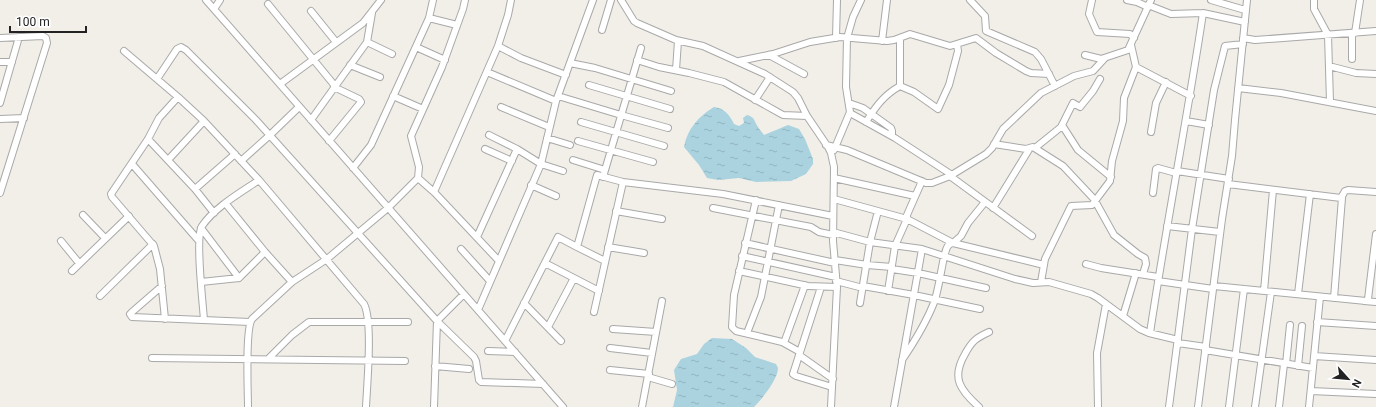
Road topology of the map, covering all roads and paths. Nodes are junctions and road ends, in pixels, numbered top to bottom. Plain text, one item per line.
1 (206, 0) edge
2 (220, 0) edge
3 (381, 0) edge
4 (433, 0) edge
5 (465, 0) edge
6 (511, 0) edge
7 (593, 0) edge
8 (611, 0) edge
9 (837, 0) edge
10 (861, 0) edge
11 (887, 0) edge
12 (970, 0) edge
13 (1092, 0) edge
14 (1127, 0) edge
15 (1211, 0) edge
16 (1247, 0) edge
17 (1314, 0) edge
18 (1360, 0) edge
19 (625, 2) edge
20 (268, 4) dead end
21 (1149, 4) edge
22 (214, 9) junction
23 (1245, 10) junction
24 (312, 11) dead end
25 (372, 11) junction
26 (1203, 13) junction
27 (429, 18) junction
28 (1244, 22) junction
29 (457, 25) junction
30 (602, 30) dead end
31 (1376, 31) edge
32 (1354, 33) junction
33 (1328, 35) junction
34 (0, 38) edge
35 (19, 38) junction
36 (836, 38) junction
37 (847, 38) junction
38 (900, 38) junction
39 (1134, 38) junction
40 (882, 40) junction
41 (678, 41) junction
42 (1243, 41) junction
43 (336, 42) junction
44 (367, 42) junction
45 (957, 44) junction
46 (1131, 45) junction
47 (498, 46) junction
48 (416, 47) junction
49 (640, 48) dead end
50 (124, 51) dead end
51 (392, 54) dead end
52 (769, 55) junction
53 (1085, 55) dead end
54 (1105, 58) junction
55 (1352, 59) dead end
56 (313, 60) junction
57 (445, 60) junction
58 (637, 60) junction
59 (0, 62) edge
60 (12, 62) junction
61 (738, 62) junction
62 (570, 63) junction
63 (350, 66) junction
64 (1329, 66) junction
65 (1136, 67) junction
66 (676, 70) junction
67 (486, 72) junction
68 (804, 74) dead end
69 (1049, 74) junction
70 (1376, 74) edge
71 (566, 75) junction
72 (770, 76) junction
73 (380, 77) dead end
74 (157, 79) junction
75 (631, 79) junction
76 (1100, 79) dead end
77 (1166, 82) junction
78 (280, 84) junction
79 (589, 85) dead end
80 (335, 86) junction
81 (900, 86) junction
82 (1055, 86) junction
83 (1238, 88) junction
84 (671, 91) dead end
85 (393, 96) junction
86 (1190, 96) junction
87 (178, 97) junction
88 (626, 97) junction
89 (557, 98) junction
90 (0, 100) edge
91 (755, 100) junction
92 (849, 102) junction
93 (1330, 102) junction
94 (299, 106) junction
95 (501, 107) dead end
96 (423, 109) junction
97 (670, 109) dead end
98 (1376, 111) edge
99 (850, 113) junction
100 (871, 114) junction
101 (621, 115) junction
102 (807, 116) junction
103 (24, 118) junction
104 (0, 120) edge
105 (311, 120) junction
106 (204, 121) junction
107 (1186, 121) junction
108 (581, 122) dead end
109 (866, 122) junction
110 (1062, 125) junction
111 (1209, 125) junction
112 (549, 127) junction
113 (668, 128) dead end
114 (1151, 132) dead end
115 (616, 133) junction
116 (270, 135) junction
117 (488, 135) dead end
118 (892, 136) junction
119 (547, 138) junction
120 (148, 139) junction
121 (329, 141) junction
122 (578, 141) dead end
123 (826, 144) junction
124 (994, 144) junction
125 (570, 145) dead end
126 (664, 146) dead end
127 (836, 147) junction
128 (1033, 148) junction
129 (485, 149) dead end
130 (517, 149) junction
131 (610, 150) junction
132 (235, 154) junction
133 (832, 155) junction
134 (168, 160) junction
135 (241, 160) junction
136 (573, 160) dead end
137 (512, 161) junction
138 (653, 162) dead end
139 (132, 164) junction
140 (540, 164) junction
141 (353, 168) junction
142 (563, 171) dead end
143 (1177, 172) junction
144 (604, 173) junction
145 (951, 175) junction
146 (1202, 175) junction
147 (1111, 177) junction
148 (418, 178) junction
149 (834, 178) junction
150 (259, 180) junction
151 (922, 181) junction
152 (623, 182) junction
153 (1228, 182) junction
154 (531, 185) junction
155 (1, 189) edge
156 (195, 189) junction
157 (1273, 190) junction
158 (434, 192) junction
159 (1376, 192) edge
160 (1153, 193) dead end
161 (1310, 194) junction
162 (556, 196) dead end
163 (915, 196) junction
164 (1342, 198) junction
165 (834, 199) junction
166 (756, 200) junction
167 (985, 202) junction
168 (1095, 202) junction
169 (226, 204) junction
170 (779, 205) junction
171 (388, 208) junction
172 (713, 208) dead end
173 (993, 208) junction
174 (616, 211) junction
175 (878, 211) junction
176 (214, 212) junction
177 (83, 215) dead end
178 (128, 216) junction
179 (751, 216) junction
180 (834, 216) junction
181 (662, 219) dead end
182 (907, 219) junction
183 (777, 220) junction
184 (1167, 226) junction
185 (201, 228) junction
186 (1192, 229) junction
187 (1220, 232) junction
188 (358, 234) junction
189 (833, 234) junction
190 (1376, 234) edge
191 (1032, 236) dead end
192 (477, 237) junction
193 (105, 238) junction
194 (61, 241) dead end
195 (199, 241) junction
196 (870, 242) junction
197 (746, 243) junction
198 (953, 243) junction
199 (153, 244) junction
200 (895, 246) junction
201 (577, 247) junction
202 (608, 247) junction
203 (772, 248) junction
204 (461, 249) dead end
205 (922, 249) junction
206 (265, 252) junction
207 (644, 253) dead end
208 (742, 256) junction
209 (944, 256) junction
210 (327, 259) junction
211 (605, 260) junction
212 (499, 261) junction
213 (835, 261) junction
214 (768, 262) junction
215 (79, 263) junction
216 (545, 263) junction
217 (1086, 264) dead end
218 (866, 265) junction
219 (1044, 265) junction
220 (892, 268) junction
221 (72, 271) dead end
222 (739, 271) junction
223 (918, 273) junction
224 (1140, 274) junction
225 (765, 276) junction
226 (939, 277) junction
227 (239, 278) junction
228 (574, 278) junction
229 (1158, 279) junction
230 (490, 281) junction
231 (202, 282) junction
232 (292, 282) junction
233 (836, 282) junction
234 (1041, 282) junction
235 (805, 285) junction
236 (1186, 285) junction
237 (162, 286) junction
238 (821, 286) junction
239 (863, 287) junction
240 (1213, 287) junction
241 (986, 288) dead end
242 (1244, 289) junction
243 (599, 291) junction
244 (888, 291) junction
245 (1268, 291) junction
246 (464, 294) junction
247 (1298, 294) junction
248 (914, 295) junction
249 (100, 296) dead end
250 (1320, 297) junction
251 (1334, 298) junction
252 (935, 299) junction
253 (662, 301) dead end
254 (1364, 301) junction
255 (1376, 302) edge
256 (524, 303) junction
257 (860, 303) dead end
258 (1106, 304) junction
259 (980, 309) dead end
260 (478, 310) junction
261 (594, 312) dead end
262 (1123, 316) junction
263 (165, 319) junction
264 (204, 320) junction
265 (437, 321) junction
266 (250, 322) junction
267 (368, 322) junction
268 (408, 322) dead end
269 (1317, 322) junction
270 (1290, 325) dead end
271 (1302, 326) dead end
272 (1376, 326) edge
273 (548, 327) junction
274 (613, 329) dead end
275 (656, 332) junction
276 (990, 332) dead end
277 (747, 333) junction
278 (1150, 333) junction
279 (505, 341) junction
280 (561, 341) dead end
281 (1178, 342) junction
282 (784, 343) junction
283 (610, 348) dead end
284 (1206, 348) junction
285 (488, 351) dead end
286 (515, 352) junction
287 (652, 353) junction
288 (799, 353) junction
289 (1235, 356) junction
290 (1314, 356) junction
291 (152, 358) dead end
292 (248, 359) junction
293 (268, 359) junction
294 (902, 360) junction
295 (1261, 360) junction
296 (1376, 360) edge
297 (368, 361) junction
298 (405, 361) dead end
299 (1285, 364) junction
300 (435, 366) junction
301 (1298, 366) junction
302 (1313, 368) junction
303 (469, 369) dead end
304 (610, 370) dead end
305 (648, 375) junction
306 (833, 379) junction
307 (543, 384) junction
308 (672, 384) dead end
309 (832, 387) junction
310 (1310, 392) junction
311 (1376, 394) edge
312 (248, 407) edge
313 (366, 407) edge
314 (434, 407) edge
315 (563, 407) edge
316 (642, 407) edge
317 (832, 407) edge
318 (894, 407) edge
319 (979, 407) edge
320 (1098, 407) edge
321 (1169, 407) edge
322 (1198, 407) edge
323 (1229, 407) edge
324 (1255, 407) edge
325 (1279, 407) edge
326 (1309, 407) edge

1 - 22 street
2 - 22 street
3 - 25 street
4 - 27 street
5 - 29 street
6 - 47 street
7 - 62 street
8 - 30 street
9 - 36 street
10 - 37 street
11 - 40 street
12 - 69 street
13 - 39 street
14 - 21 street
15 - 23 street
16 - 23 street
17 - 33 street
18 - 32 street
19 - 41 street
20 - 56 street
21 - 26 street
21 - 39 street
22 - 78 street
23 - 28 street
24 - 43 street
25 - 43 street
25 - 44 street
26 - 28 street
26 - 86 street
27 - 29 street
27 - 48 street
28 - 42 street
29 - 57 street
31 - 32 street
32 - 33 street
32 - 55 street
33 - 42 street
33 - 64 street
34 - 35 street
35 - 60 street
35 - 103 street
36 - 37 street
36 - 52 street
37 - 40 street
37 - 92 street
38 - 40 street
38 - 45 street
38 - 81 street
39 - 46 street
41 - 61 street
41 - 66 street
42 - 83 street
42 - 111 street
43 - 56 street
44 - 51 street
44 - 63 street
45 - 69 street
45 - 81 street
46 - 54 street
46 - 65 street
47 - 67 street
47 - 71 street
48 - 57 street
48 - 85 street
49 - 58 street
50 - 74 street
52 - 61 street
52 - 68 street
53 - 54 street
54 - 82 street
56 - 78 street
56 - 80 street
57 - 96 street
58 - 66 street
58 - 75 street
59 - 60 street
60 - 90 street
61 - 72 street
62 - 71 street
62 - 75 street
63 - 73 street
63 - 80 street
64 - 70 street
64 - 93 street
65 - 77 street
65 - 147 street
66 - 91 street
67 - 89 street
67 - 158 street
69 - 82 street
71 - 89 street
72 - 91 street
72 - 102 street
74 - 87 street
74 - 116 street
75 - 84 street
75 - 88 street
76 - 110 street
77 - 86 street
77 - 114 street
78 - 94 street
79 - 88 street
80 - 105 street
80 - 121 street
81 - 100 street
82 - 124 street
83 - 93 street
83 - 153 street
85 - 96 street
85 - 141 street
86 - 107 street
87 - 106 street
87 - 120 street
88 - 97 street
88 - 101 street
89 - 101 street
89 - 112 street
91 - 102 street
92 - 99 street
92 - 100 street
93 - 98 street
94 - 105 street
94 - 116 street
95 - 112 street
96 - 148 street
99 - 109 street
99 - 127 street
100 - 109 street
100 - 118 street
101 - 113 street
101 - 115 street
102 - 123 street
103 - 104 street
103 - 155 street
105 - 121 street
106 - 132 street
106 - 134 street
107 - 111 street
107 - 143 street
108 - 115 street
109 - 118 street
110 - 128 street
110 - 147 street
111 - 146 street
112 - 119 street
115 - 126 street
115 - 131 street
116 - 135 street
116 - 188 street
117 - 130 street
118 - 145 street
119 - 125 street
119 - 140 street
120 - 134 street
120 - 139 street
121 - 141 street
122 - 131 street
123 - 127 street
123 - 133 street
124 - 128 street
124 - 145 street
127 - 133 street
127 - 151 street
128 - 168 street
128 - 173 street
129 - 137 street
130 - 137 street
130 - 140 street
131 - 138 street
131 - 144 street
132 - 135 street
132 - 156 street
133 - 149 street
134 - 156 street
135 - 150 street
136 - 144 street
137 - 192 street
139 - 178 street
139 - 195 street
140 - 142 street
140 - 154 street
141 - 171 street
143 - 146 street
143 - 160 street
143 - 184 street
144 - 152 street
144 - 201 street
145 - 151 street
145 - 167 street
146 - 153 street
146 - 186 street
147 - 168 street
148 - 158 street
148 - 171 street
149 - 163 street
149 - 165 street
150 - 169 street
150 - 210 street
151 - 163 street
152 - 166 street
152 - 174 street
153 - 157 street
153 - 187 street
154 - 162 street
154 - 212 street
156 - 176 street
157 - 161 street
157 - 245 street
158 - 192 street
159 - 164 street
161 - 164 street
161 - 247 street
163 - 182 street
164 - 251 street
165 - 175 street
165 - 180 street
166 - 170 street
166 - 179 street
167 - 173 street
167 - 198 street
168 - 219 street
168 - 224 street
169 - 176 street
169 - 206 street
170 - 180 street
170 - 183 street
171 - 188 street
171 - 246 street
172 - 179 street
173 - 191 street
174 - 181 street
174 - 202 street
175 - 182 street
175 - 196 street
176 - 185 street
177 - 193 street
178 - 193 street
178 - 199 street
179 - 183 street
179 - 197 street
180 - 189 street
182 - 198 street
182 - 200 street
183 - 189 street
183 - 203 street
184 - 186 street
184 - 229 street
185 - 195 street
185 - 227 street
186 - 187 street
186 - 236 street
187 - 240 street
188 - 210 street
188 - 265 street
189 - 196 street
189 - 213 street
190 - 254 street
192 - 212 street
193 - 215 street
194 - 215 street
195 - 231 street
196 - 200 street
196 - 218 street
197 - 203 street
197 - 208 street
198 - 209 street
198 - 219 street
199 - 237 street
199 - 249 street
200 - 205 street
200 - 220 street
201 - 211 street
201 - 216 street
202 - 207 street
202 - 211 street
203 - 213 street
203 - 214 street
204 - 230 street
205 - 209 street
205 - 223 street
206 - 227 street
206 - 232 street
208 - 214 street
208 - 222 street
209 - 226 street
209 - 234 street
210 - 232 street
210 - 267 street
211 - 243 street
212 - 230 street
213 - 218 street
213 - 233 street
214 - 225 street
214 - 233 street
215 - 221 street
216 - 228 street
216 - 256 street
217 - 224 street
218 - 220 street
218 - 239 street
219 - 234 street
220 - 223 street
220 - 244 street
222 - 225 street
222 - 277 street
223 - 226 street
223 - 248 street
224 - 229 street
224 - 262 street
225 - 235 street
225 - 277 street
226 - 241 street
226 - 252 street
227 - 231 street
228 - 243 street
228 - 273 street
229 - 236 street
229 - 278 street
230 - 260 street
231 - 264 street
232 - 266 street
233 - 238 street
233 - 239 street
233 - 306 street
234 - 258 street
235 - 238 street
235 - 282 street
236 - 240 street
236 - 281 street
237 - 263 street
237 - 263 street
238 - 288 street
239 - 244 street
239 - 257 street
240 - 242 street
240 - 284 street
242 - 245 street
242 - 289 street
243 - 261 street
244 - 248 street
245 - 247 street
245 - 295 street
246 - 260 street
246 - 265 street
247 - 250 street
248 - 252 street
248 - 294 street
250 - 251 street
250 - 269 street
251 - 254 street
252 - 259 street
252 - 294 street
253 - 275 street
254 - 255 street
256 - 273 street
256 - 279 street
258 - 262 street
258 - 320 street
260 - 279 street
262 - 278 street
263 - 264 street
264 - 266 street
265 - 300 street
265 - 307 street
266 - 292 street
267 - 268 street
267 - 293 street
267 - 297 street
269 - 272 street
269 - 290 street
270 - 299 street
271 - 301 street
273 - 280 street
274 - 275 street
275 - 287 street
276 - 319 street
277 - 282 street
278 - 281 street
279 - 286 street
281 - 284 street
281 - 321 street
282 - 288 street
283 - 287 street
284 - 289 street
284 - 322 street
285 - 286 street
286 - 307 street
287 - 305 street
288 - 306 street
288 - 309 street
289 - 295 street
289 - 323 street
290 - 296 street
290 - 302 street
291 - 292 street
292 - 293 street
292 - 312 street
293 - 297 street
294 - 318 street
295 - 299 street
295 - 324 street
297 - 298 street
297 - 313 street
299 - 301 street
299 - 325 street
300 - 303 street
300 - 314 street
301 - 302 street
302 - 310 street
304 - 305 street
305 - 308 street
305 - 316 street
306 - 309 street
307 - 315 street
309 - 317 street
310 - 311 street
310 - 326 street

